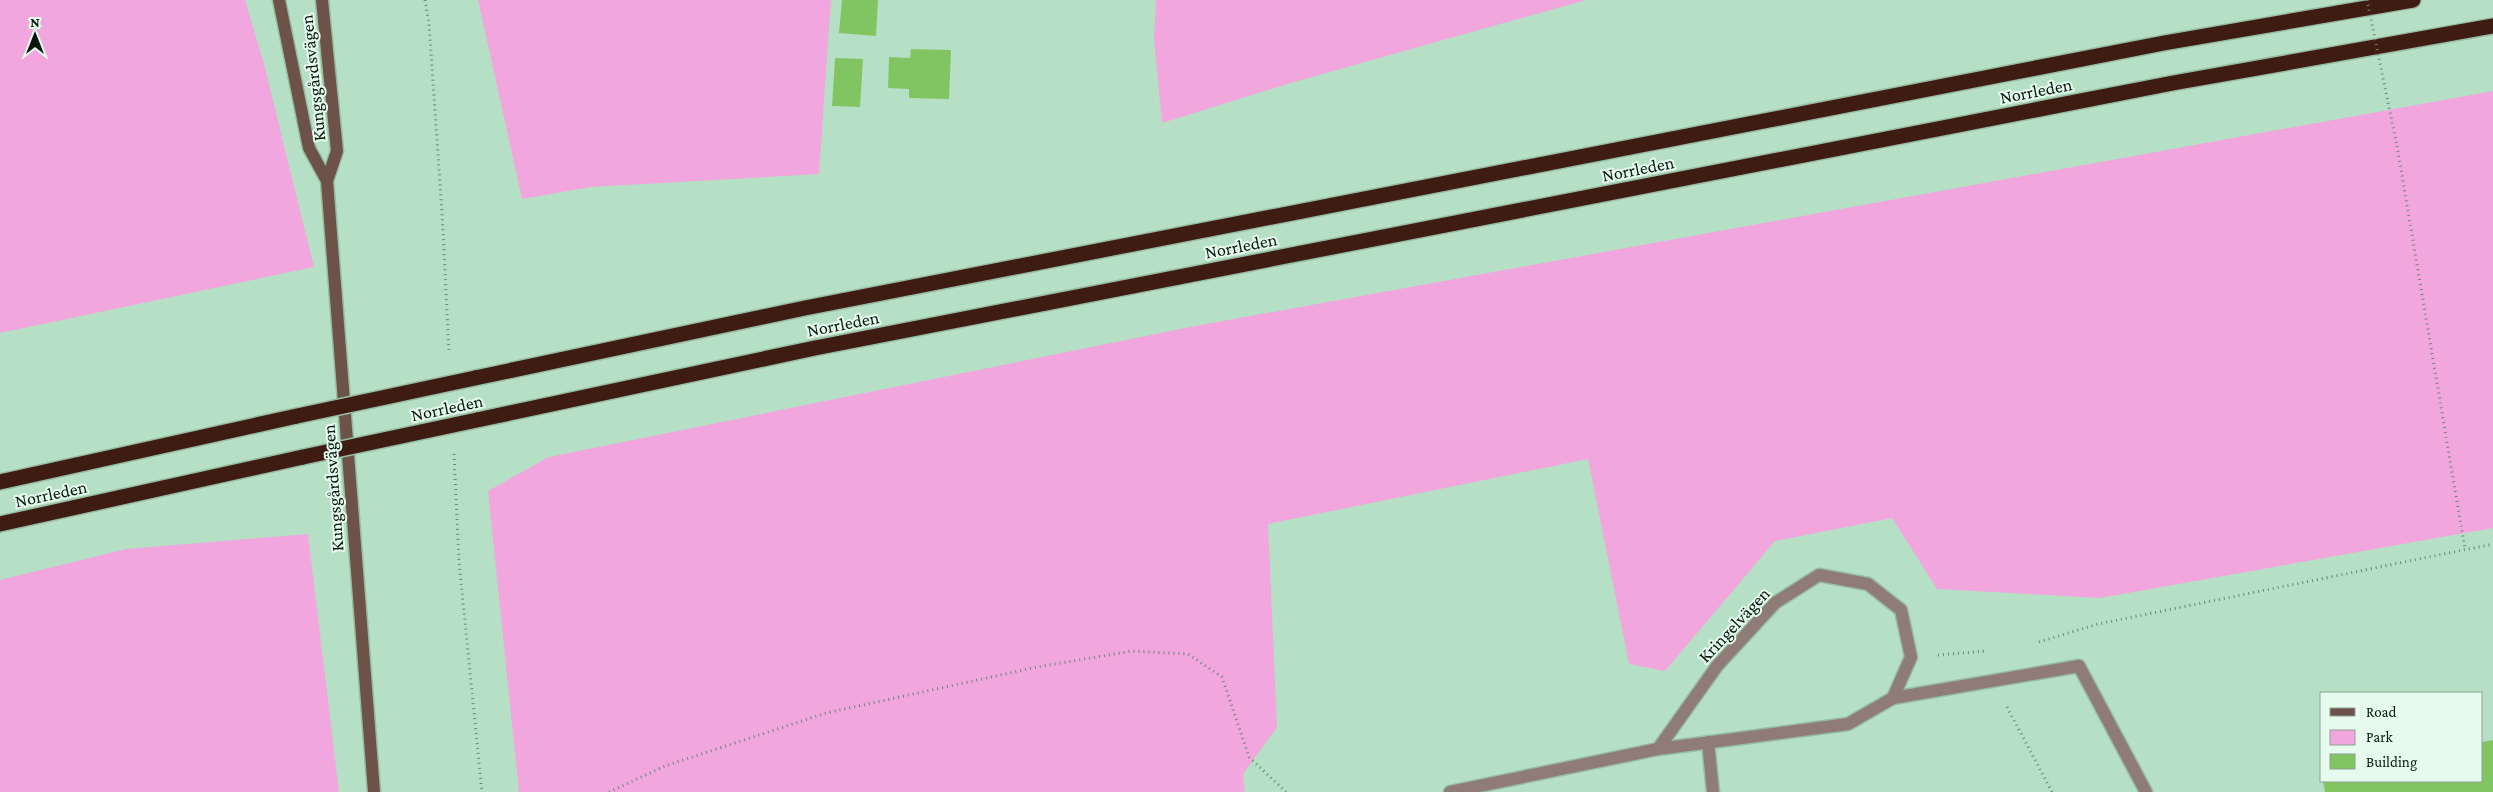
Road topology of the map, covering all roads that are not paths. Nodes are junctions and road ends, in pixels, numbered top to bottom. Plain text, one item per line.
1 (280, 0) edge
2 (322, 0) edge
3 (2413, 0) edge
4 (2493, 26) edge
5 (327, 181) junction
6 (0, 482) edge
7 (0, 524) edge
8 (1892, 698) junction
9 (1708, 742) junction
10 (1658, 749) junction
11 (374, 792) edge
12 (1450, 792) edge
13 (1713, 792) edge
14 (2146, 792) edge

1 - 5 street, Kungsgårdsvägen
2 - 5 street, Kungsgårdsvägen
3 - 6 highway, Norrleden, bridge
4 - 7 highway, Norrleden, bridge
5 - 11 street, Kungsgårdsvägen
8 - 9 street
8 - 10 street, Kringelvägen
8 - 14 street
9 - 10 street
9 - 13 street
10 - 12 street

